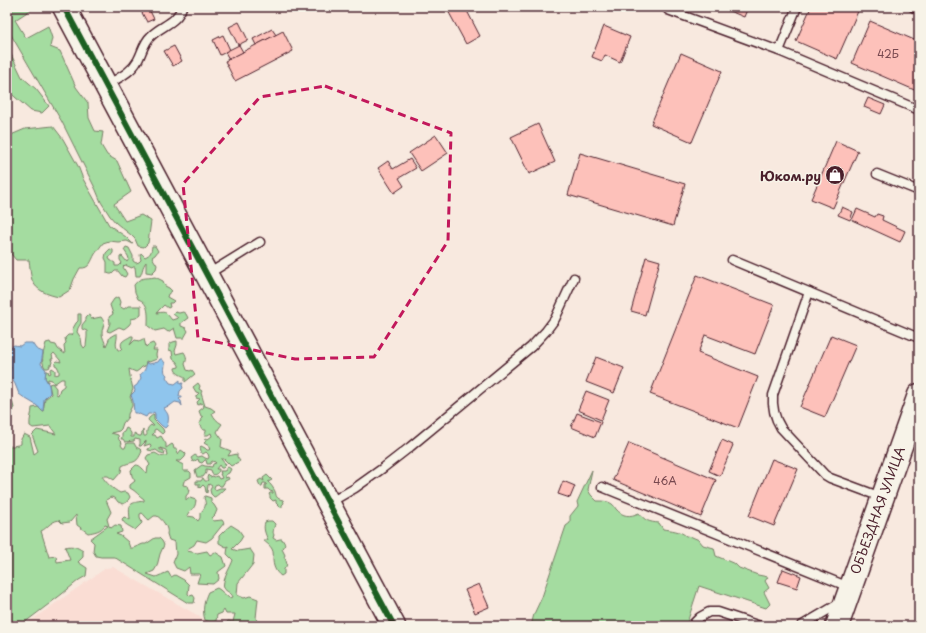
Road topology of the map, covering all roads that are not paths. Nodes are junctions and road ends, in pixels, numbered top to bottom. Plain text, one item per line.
1 (64, 7) edge
2 (182, 7) edge
3 (797, 7) edge
4 (913, 7) edge
5 (668, 10) dead end
6 (919, 10) edge
7 (779, 51) junction
8 (106, 85) junction
9 (919, 110) edge
10 (877, 174) dead end
11 (919, 191) edge
12 (260, 242) dead end
13 (732, 260) dead end
14 (207, 274) junction
15 (574, 278) dead end
16 (809, 292) junction
17 (919, 338) edge
18 (919, 395) edge
19 (602, 488) dead end
20 (882, 497) junction
21 (328, 503) junction
22 (848, 593) junction
23 (394, 626) edge
24 (693, 626) edge
25 (760, 626) edge
26 (801, 626) edge
27 (836, 626) edge

1 - 8 street
2 - 8 lane
3 - 7 lane
4 - 6 lane
5 - 7 lane
7 - 9 lane
8 - 14 street
10 - 11 lane
12 - 14 lane
13 - 16 lane
14 - 21 street
15 - 21 lane
16 - 17 lane
16 - 20 lane
18 - 20 street, ОБЪЕЗДНАЯ УЛИЦА
19 - 22 lane
20 - 22 street, ОБЪЕЗДНАЯ УЛИЦА
21 - 23 street
22 - 26 lane
22 - 27 street, ОБЪЕЗДНАЯ УЛИЦА
24 - 25 lane

